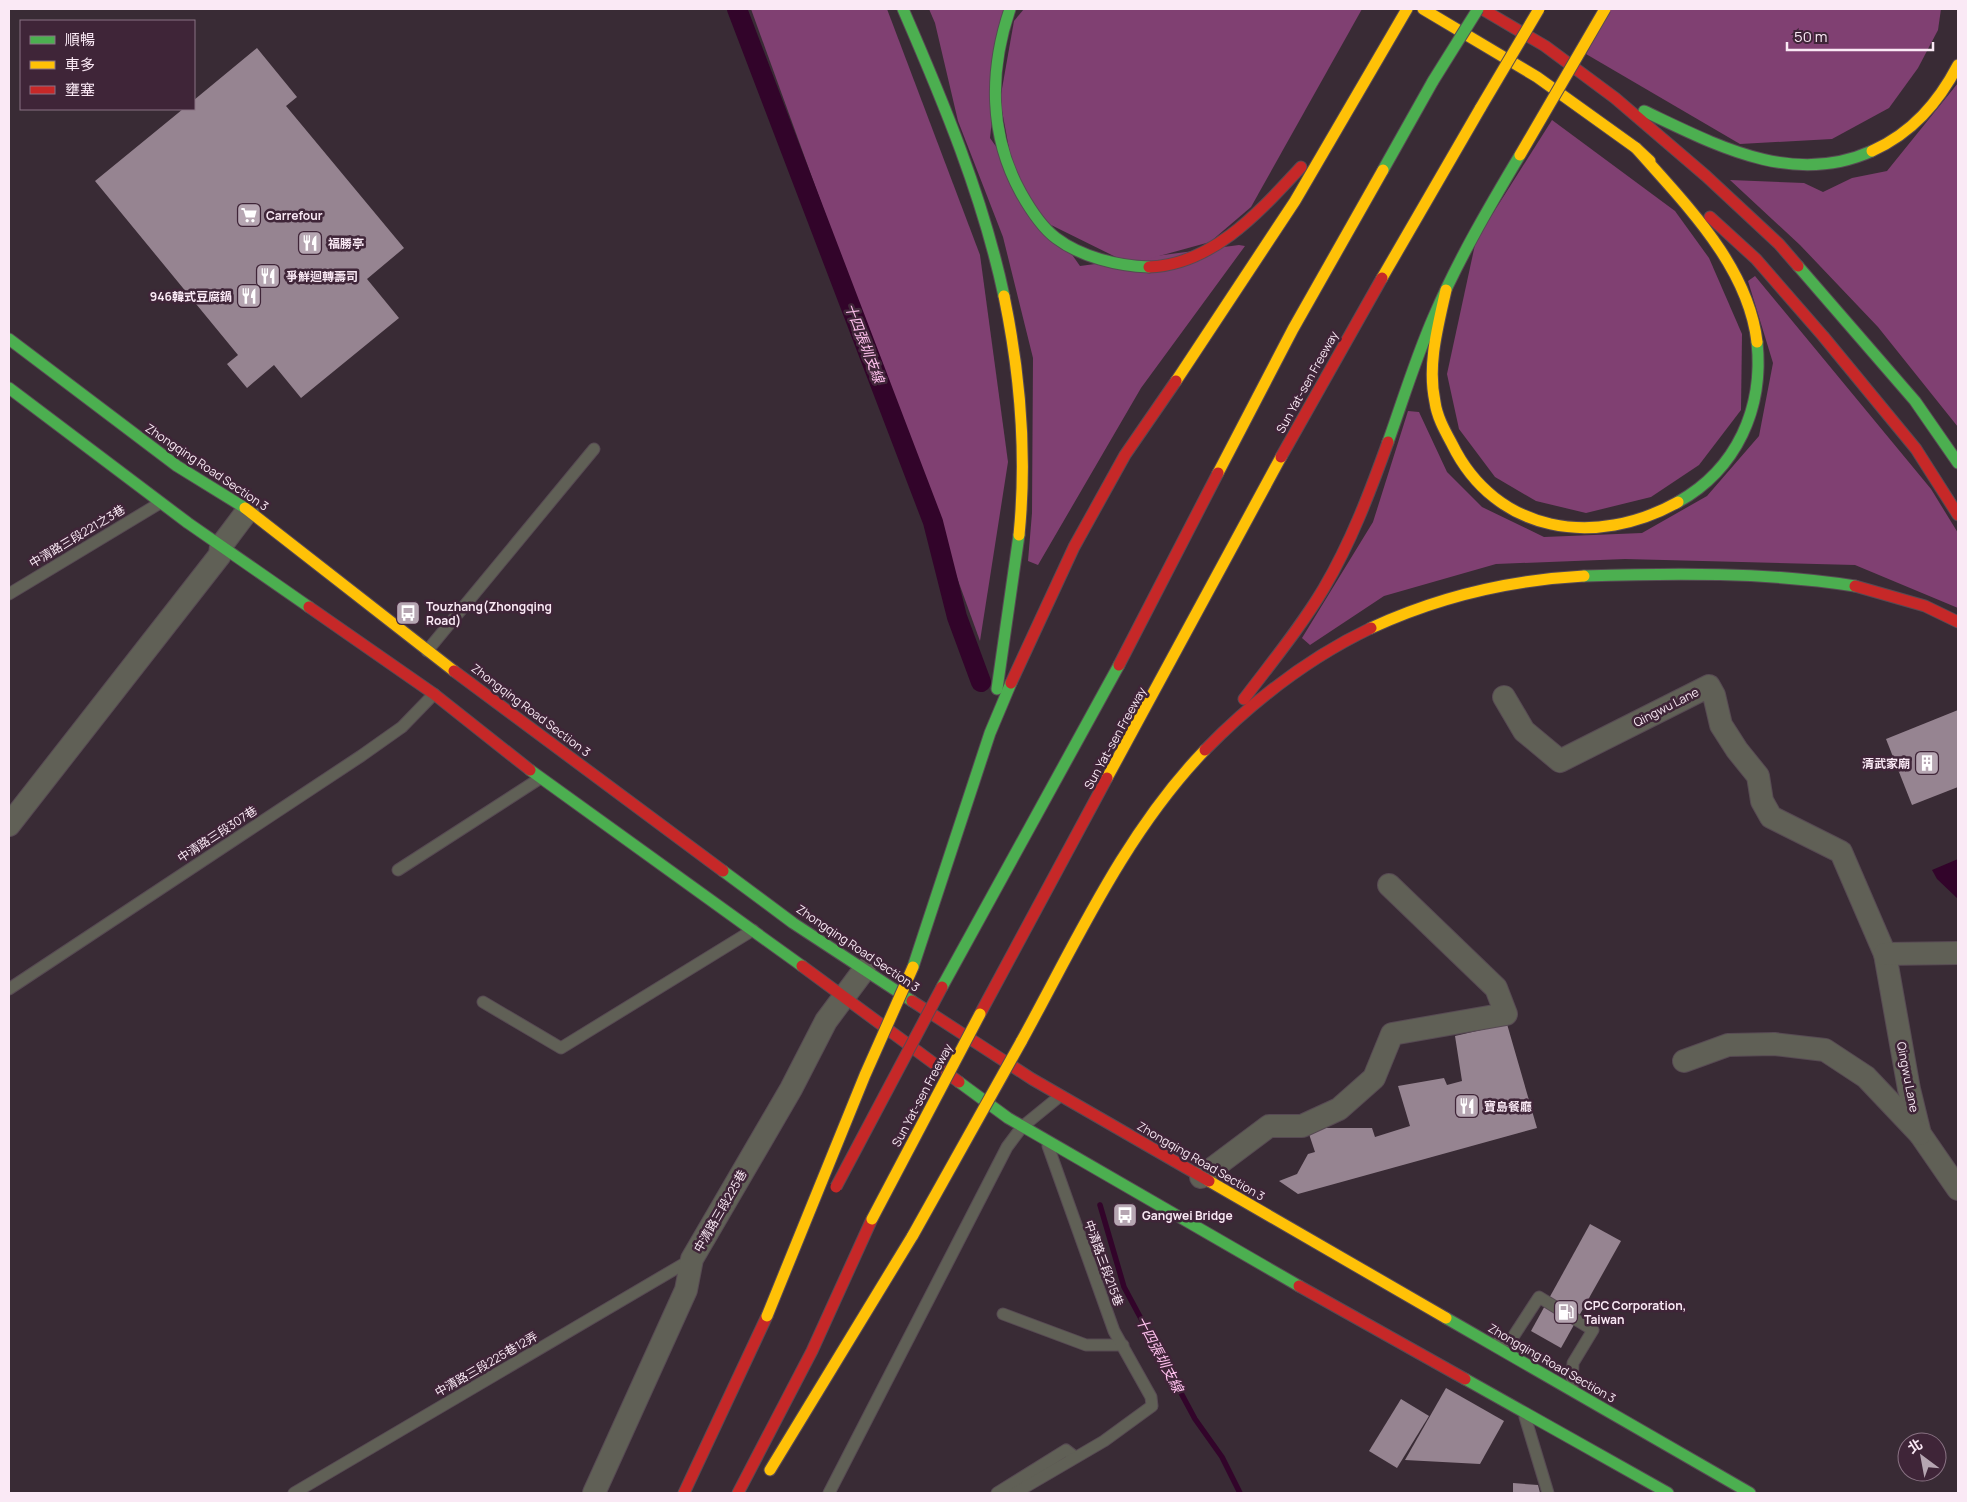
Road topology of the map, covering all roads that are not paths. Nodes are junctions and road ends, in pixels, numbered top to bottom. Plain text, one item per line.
1 (903, 9) edge
2 (1010, 9) edge
3 (1407, 9) edge
4 (1423, 9) edge
5 (1478, 9) edge
6 (1482, 9) edge
7 (1539, 9) edge
8 (1605, 9) edge
9 (922, 23) dead end
10 (1958, 65) edge
11 (1616, 98) junction
12 (944, 112) junction
13 (1334, 131) junction
14 (1636, 148) junction
15 (1446, 290) junction
16 (9, 339) edge
17 (9, 388) edge
18 (594, 449) dead end
19 (1958, 463) edge
20 (160, 502) junction
21 (248, 510) junction
22 (1958, 515) edge
23 (221, 546) junction
24 (9, 594) edge
25 (1958, 622) edge
26 (428, 650) junction
27 (434, 694) junction
28 (1504, 697) dead end
29 (990, 733) junction
30 (1209, 746) junction
31 (540, 778) junction
32 (9, 825) edge
33 (398, 870) dead end
34 (1389, 885) dead end
35 (753, 930) junction
36 (1958, 953) edge
37 (1885, 954) junction
38 (864, 970) junction
39 (9, 989) edge
40 (843, 997) junction
41 (483, 1002) dead end
42 (1684, 1062) dead end
43 (1061, 1096) junction
44 (1022, 1127) junction
45 (1920, 1134) junction
46 (1046, 1140) junction
47 (1201, 1176) junction
48 (1958, 1189) edge
49 (832, 1195) dead end
50 (823, 1212) dead end
51 (692, 1259) junction
52 (1003, 1314) dead end
53 (767, 1316) junction
54 (1490, 1343) junction
55 (1123, 1345) junction
56 (1576, 1392) junction
57 (1523, 1411) junction
58 (1075, 1457) junction
59 (766, 1477) dead end
60 (294, 1493) edge
61 (594, 1493) edge
62 (684, 1493) edge
63 (738, 1493) edge
64 (829, 1493) edge
65 (997, 1493) edge
66 (1015, 1493) edge
67 (1548, 1493) edge
68 (1668, 1493) edge
69 (1750, 1493) edge

1 - 12 main road
2 - 13 main road
3 - 13 main road
4 - 14 main road
5 - 49 main road, bridge
6 - 11 main road
7 - 63 main road, Sun Yat-sen Freeway, bridge
8 - 15 main road, bridge
9 - 12 main road
10 - 11 main road
11 - 19 main road
12 - 29 main road
13 - 29 main road
14 - 15 main road
14 - 22 main road
15 - 30 main road
16 - 21 main road, Zhongqing Road Section 3
17 - 20 main road
18 - 26 lane
20 - 23 main road
20 - 24 lane, 中清路三段221之3巷
21 - 23 street
21 - 26 main road, Zhongqing Road Section 3
23 - 27 main road
23 - 32 street
25 - 30 main road
26 - 38 main road, Zhongqing Road Section 3
27 - 31 main road
27 - 39 lane, 中清路三段307巷
28 - 37 street, Qingwu Lane
29 - 53 main road, bridge
30 - 59 main road, bridge
31 - 33 lane
31 - 35 main road
34 - 47 street
35 - 40 main road
35 - 41 lane
36 - 37 street
37 - 45 street, Qingwu Lane
38 - 40 street, 中清路三段225巷
38 - 43 main road, Zhongqing Road Section 3
40 - 44 main road
40 - 51 street, 中清路三段225巷
42 - 45 street
43 - 44 lane
43 - 47 main road, Zhongqing Road Section 3
44 - 46 main road
44 - 64 lane
45 - 48 street, Qingwu Lane
46 - 55 lane, 中清路三段215巷
46 - 57 main road
47 - 54 main road, Zhongqing Road Section 3
50 - 53 main road, bridge
51 - 60 lane, 中清路三段225巷12弄
51 - 61 street, 中清路三段225巷
52 - 55 lane
53 - 62 main road
54 - 56 main road, Zhongqing Road Section 3
54 - 56 lane
55 - 58 lane, 中清路三段215巷
56 - 69 main road, Zhongqing Road Section 3
57 - 67 lane
57 - 68 main road
58 - 65 lane
58 - 66 lane, 中清路三段215巷

